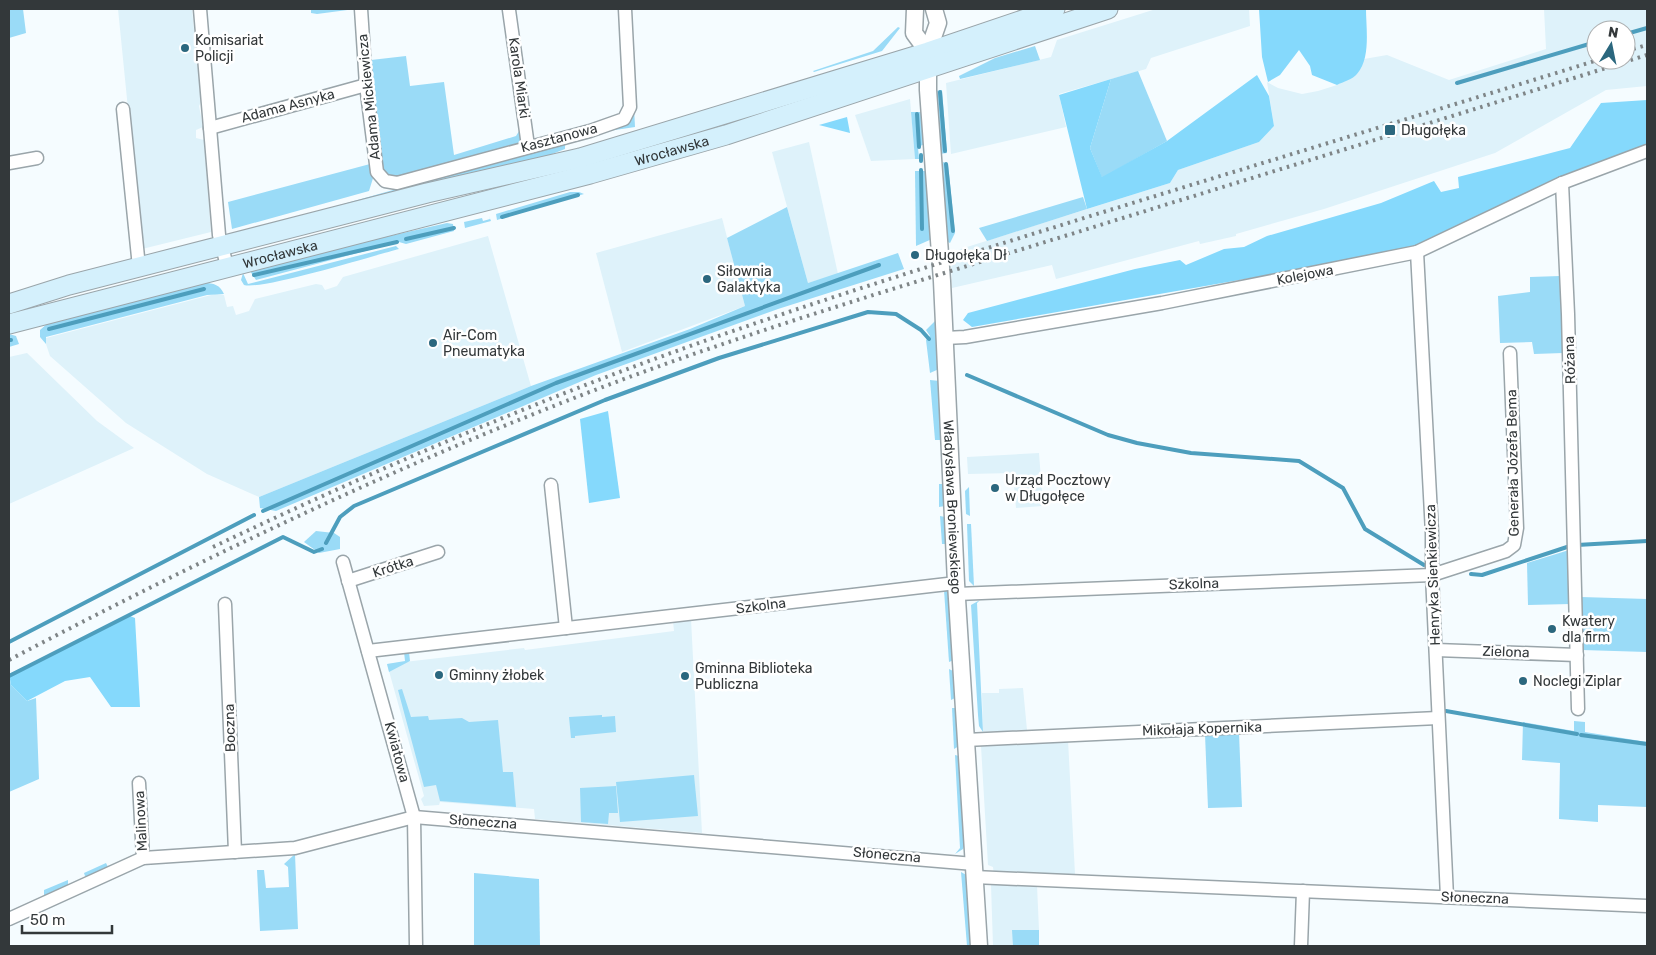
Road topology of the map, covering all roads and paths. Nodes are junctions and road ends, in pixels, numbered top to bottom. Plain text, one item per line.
1 (200, 9) edge
2 (361, 9) edge
3 (625, 9) edge
4 (915, 9) edge
5 (934, 9) edge
6 (1055, 9) edge
7 (1108, 9) edge
8 (509, 10) edge
9 (928, 61) junction
10 (366, 85) junction
11 (123, 109) dead end
12 (210, 128) junction
13 (528, 146) junction
14 (1647, 151) edge
15 (37, 158) dead end
16 (9, 163) edge
17 (386, 181) joint
18 (1562, 183) junction
19 (222, 246) junction
20 (1417, 252) junction
21 (227, 266) junction
22 (139, 267) junction
23 (9, 304) edge
24 (9, 324) edge
25 (945, 338) junction
26 (1510, 353) dead end
27 (551, 485) dead end
28 (438, 552) dead end
29 (343, 562) dead end
30 (1432, 575) junction
31 (348, 581) junction
32 (957, 589) junction
33 (225, 604) dead end
34 (566, 628) junction
35 (1436, 650) junction
36 (368, 651) junction
37 (1576, 654) junction
38 (1578, 709) dead end
39 (1438, 718) junction
40 (966, 740) junction
41 (139, 783) dead end
42 (414, 817) junction
43 (235, 852) junction
44 (143, 858) junction
45 (974, 870) junction
46 (1303, 891) junction
47 (1447, 897) junction
48 (1647, 906) edge
49 (9, 919) edge
50 (416, 946) edge
51 (979, 946) edge
52 (1301, 946) edge

1 - 12 street, Wrocławska
2 - 10 street, Adama Mickiewicza
3 - 13 street, Kasztanowa
4 - 9 street
5 - 9 street
6 - 9 main road, Wrocławska
7 - 9 main road, Wrocławska
8 - 13 street, Karola Miarki
9 - 19 main road, Wrocławska
9 - 21 main road, Wrocławska
9 - 25 street, Władysława Broniewskiego
10 - 12 street, Adama Asnyka
10 - 17 street, Adama Mickiewicza
11 - 22 street
12 - 19 street, Wrocławska
13 - 17 street, Kasztanowa
14 - 18 street, Kolejowa
15 - 16 street
18 - 20 street, Kolejowa
18 - 37 street, Różana
19 - 21 street, Wrocławska
19 - 22 main road, Wrocławska
20 - 25 street, Kolejowa
20 - 30 street, Henryka Sienkiewicza
21 - 24 main road, Wrocławska
22 - 23 main road, Wrocławska
25 - 32 street, Władysława Broniewskiego
26 - 30 street, Generała Józefa Bema
27 - 34 street
28 - 31 street, Krótka
29 - 31 street, Kwiatowa
30 - 32 street, Szkolna
30 - 35 street, Henryka Sienkiewicza
31 - 36 street, Kwiatowa
32 - 34 street, Szkolna
32 - 40 street, Władysława Broniewskiego
33 - 43 street, Boczna
34 - 36 street, Szkolna
35 - 37 street, Zielona
35 - 39 street, Henryka Sienkiewicza
36 - 42 street, Kwiatowa
37 - 38 street
39 - 40 street, Mikołaja Kopernika
39 - 47 street, Henryka Sienkiewicza
40 - 45 street, Władysława Broniewskiego
41 - 44 street, Malinowa
42 - 43 street, Słoneczna
42 - 45 street, Słoneczna
42 - 50 street, Kwiatowa
43 - 44 street, Słoneczna
44 - 49 street, Słoneczna
45 - 46 street, Słoneczna
45 - 51 street, Władysława Broniewskiego
46 - 47 street, Słoneczna
46 - 52 street
47 - 48 street, Słoneczna

